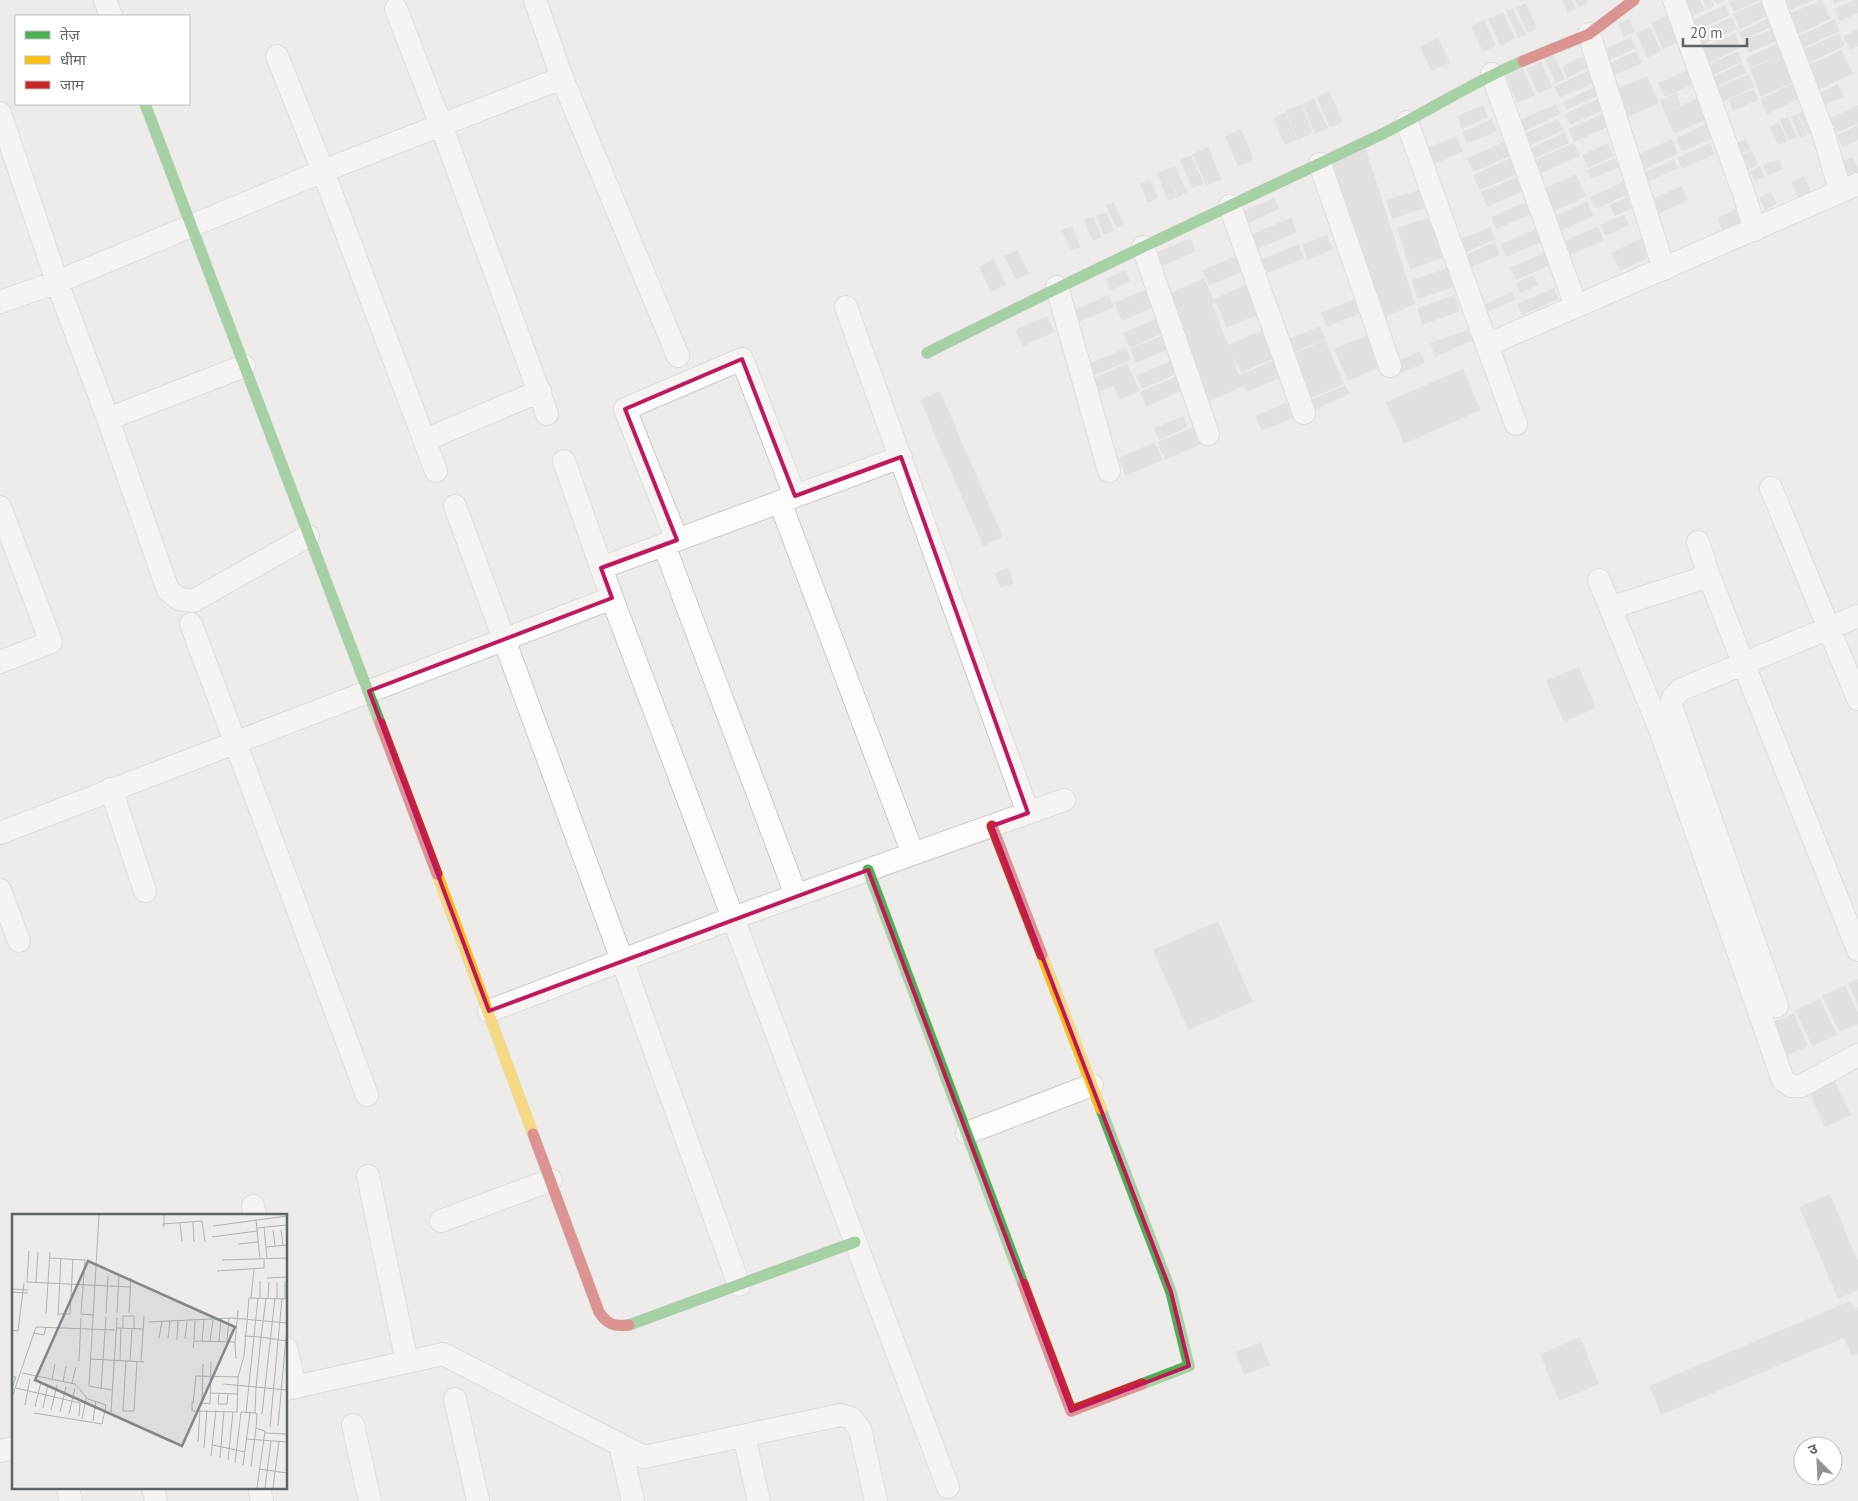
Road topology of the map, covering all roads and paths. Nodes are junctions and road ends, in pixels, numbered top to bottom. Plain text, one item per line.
1 (105, 0) edge
2 (535, 0) edge
3 (1634, 0) edge
4 (1674, 0) edge
5 (1773, 0) edge
6 (396, 8) dead end
7 (111, 15) edge
8 (1589, 34) junction
9 (278, 56) dead end
10 (1492, 74) junction
11 (562, 78) junction
12 (145, 105) edge
13 (0, 113) edge
14 (1407, 122) junction
15 (441, 125) junction
16 (1320, 164) junction
17 (323, 171) junction
18 (1849, 188) edge
19 (1230, 206) junction
20 (192, 227) junction
21 (1755, 230) junction
22 (1143, 247) junction
23 (1664, 269) junction
24 (57, 282) junction
25 (1057, 287) junction
26 (0, 302) edge
27 (1576, 306) junction
28 (846, 307) dead end
29 (1487, 345) junction
30 (927, 353) dead end
31 (678, 356) dead end
32 (244, 366) junction
33 (1390, 366) dead end
34 (540, 391) junction
35 (1304, 413) dead end
36 (547, 414) dead end
37 (108, 419) junction
38 (1516, 424) dead end
39 (1208, 434) dead end
40 (425, 440) junction
41 (901, 457) junction
42 (564, 461) dead end
43 (436, 471) dead end
44 (1108, 471) dead end
45 (1771, 488) dead end
46 (787, 499) junction
47 (455, 506) dead end
48 (0, 507) edge
49 (308, 536) junction
50 (670, 542) junction
51 (1698, 542) dead end
52 (601, 568) junction
53 (1709, 576) junction
54 (1599, 580) dead end
55 (612, 598) junction
56 (1622, 604) dead end
57 (1858, 616) edge
58 (191, 624) dead end
59 (1828, 628) junction
60 (503, 639) junction
61 (0, 662) edge
62 (1744, 665) junction
63 (369, 691) junction
64 (1858, 699) edge
65 (234, 742) junction
66 (111, 789) junction
67 (1064, 800) dead end
68 (1028, 813) junction
69 (992, 826) junction
70 (0, 832) edge
71 (913, 854) junction
72 (868, 870) junction
73 (0, 890) edge
74 (145, 892) dead end
75 (796, 895) junction
76 (733, 918) junction
77 (19, 941) dead end
78 (1858, 950) edge
79 (622, 960) junction
80 (1777, 1006) dead end
81 (489, 1011) junction
82 (1858, 1055) edge
83 (1092, 1086) junction
84 (367, 1095) dead end
85 (967, 1133) junction
86 (368, 1176) dead end
87 (551, 1180) junction
88 (440, 1221) dead end
89 (856, 1242) junction
90 (738, 1285) junction
91 (407, 1362) junction
92 (288, 1364) edge
93 (291, 1388) edge
94 (455, 1399) dead end
95 (353, 1425) dead end
96 (744, 1436) junction
97 (620, 1445) junction
98 (948, 1487) dead end
99 (68, 1488) edge
100 (153, 1488) edge
101 (259, 1488) edge
102 (71, 1501) edge
103 (156, 1501) edge
104 (262, 1501) edge
105 (370, 1501) edge
106 (478, 1501) edge
107 (633, 1501) edge
108 (759, 1501) edge
109 (876, 1501) edge

1 - 7 street
2 - 11 street
3 - 8 street
4 - 21 street
5 - 18 street
6 - 15 street
8 - 10 street
8 - 23 street
9 - 17 street
10 - 14 street
10 - 27 street
11 - 15 street
11 - 31 street
12 - 20 street
13 - 24 street
14 - 16 street
14 - 29 street
15 - 17 street
15 - 34 street
16 - 19 street
16 - 33 street
17 - 20 street
17 - 40 street
18 - 21 street
19 - 22 street
19 - 35 street
20 - 24 street
20 - 32 street
21 - 23 street
22 - 25 street
22 - 39 street
23 - 27 street
24 - 26 street
24 - 37 street
25 - 30 street
25 - 44 street
27 - 29 street
28 - 41 street
29 - 38 street
32 - 37 street
32 - 49 street
34 - 36 street
34 - 40 street
37 - 49 street
40 - 43 street
41 - 46 street
41 - 68 street
42 - 52 street
45 - 59 street
46 - 50 street
46 - 50 street
46 - 71 street
47 - 60 street
48 - 61 street
49 - 63 street
50 - 52 street
50 - 75 street
51 - 53 street
52 - 55 street
53 - 56 street
53 - 62 street
54 - 82 street
55 - 60 street
55 - 76 street
57 - 59 street
58 - 65 street
59 - 62 street
59 - 64 street
60 - 63 street
60 - 79 street
62 - 78 street
62 - 80 street
63 - 65 street
63 - 81 street
65 - 66 street
65 - 84 street
66 - 70 street
66 - 74 street
67 - 68 street
68 - 69 street
69 - 71 street
69 - 83 street
71 - 72 street
72 - 75 street
72 - 85 street
73 - 77 street
75 - 76 street
76 - 79 street
76 - 89 street
79 - 81 street
79 - 90 street
81 - 87 street
83 - 85 street
83 - 85 street
86 - 91 street
87 - 88 street
87 - 90 street
89 - 90 street
89 - 98 street
91 - 93 street
91 - 97 street
92 - 93 street
94 - 106 street
95 - 105 street
96 - 97 street
96 - 108 street
96 - 109 street
97 - 107 street
99 - 102 street
100 - 103 street
101 - 104 street

